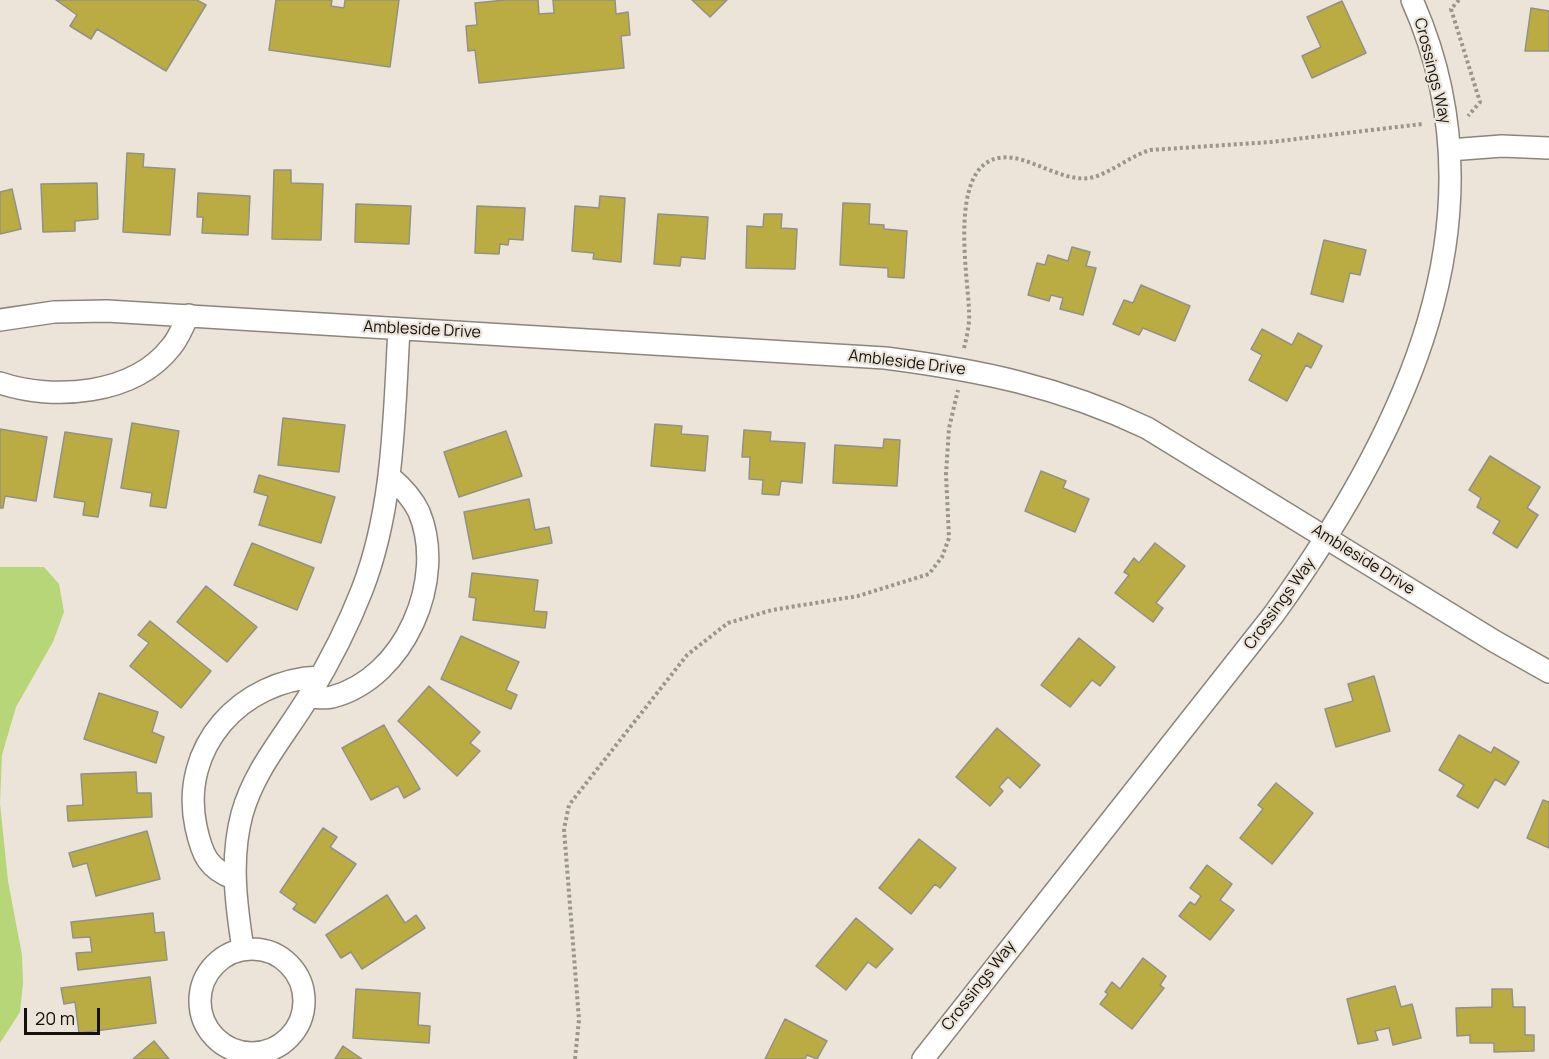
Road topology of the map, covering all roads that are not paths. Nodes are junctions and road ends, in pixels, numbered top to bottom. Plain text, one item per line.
1 (1412, 0) edge
2 (1549, 147) edge
3 (1449, 150) junction
4 (189, 315) junction
5 (0, 320) edge
6 (399, 329) junction
7 (0, 383) edge
8 (389, 476) junction
9 (1326, 537) junction
10 (1549, 672) edge
11 (320, 677) junction
12 (309, 697) junction
13 (235, 879) junction
14 (243, 950) junction
15 (923, 1059) edge

1 - 3 street, Crossings Way
2 - 3 street
3 - 9 street, Crossings Way
4 - 5 street, Ambleside Drive
4 - 6 street, Ambleside Drive
4 - 7 street
6 - 8 street
6 - 9 street, Ambleside Drive
8 - 11 street
8 - 12 street
9 - 10 street, Ambleside Drive
9 - 15 street, Crossings Way
11 - 12 street
11 - 13 street
12 - 13 street
13 - 14 street
14 - 14 street

